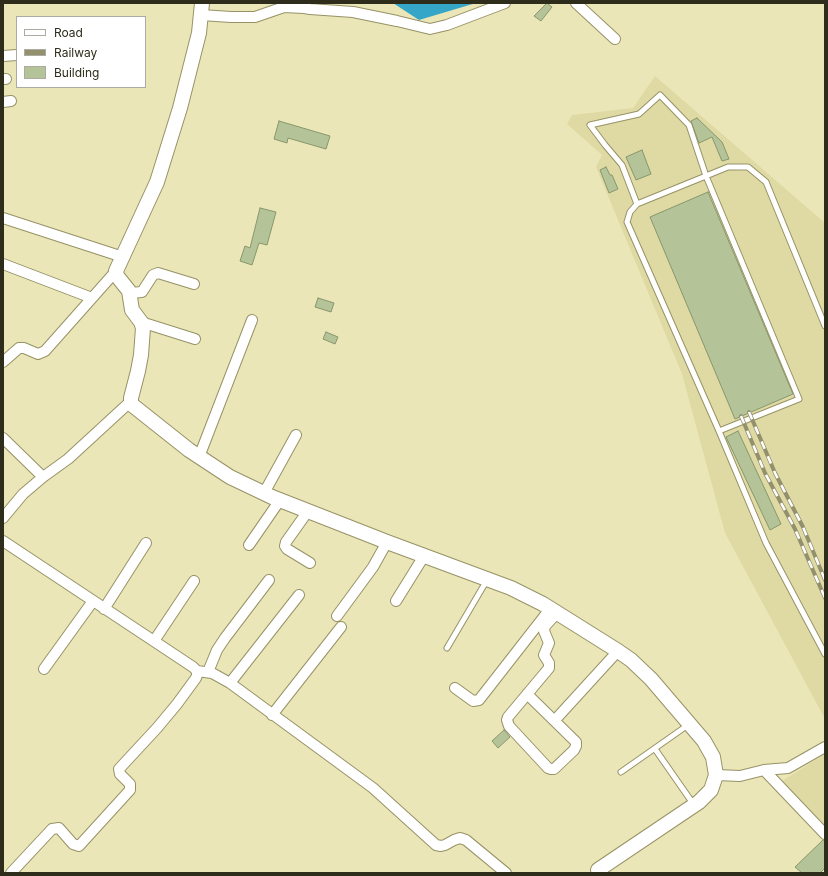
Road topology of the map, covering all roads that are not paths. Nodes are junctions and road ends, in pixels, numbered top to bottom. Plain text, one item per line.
1 (505, 3) edge
2 (576, 3) edge
3 (201, 9) edge
4 (615, 38) dead end
5 (16, 55) edge
6 (3, 56) edge
7 (706, 176) junction
8 (637, 204) junction
9 (3, 218) edge
10 (123, 257) junction
11 (3, 264) edge
12 (116, 271) junction
13 (194, 284) dead end
14 (130, 293) junction
15 (92, 298) junction
16 (252, 320) dead end
17 (141, 322) junction
18 (825, 326) edge
19 (195, 339) dead end
20 (3, 362) edge
21 (130, 402) junction
22 (719, 431) junction
23 (296, 435) dead end
24 (3, 438) edge
25 (199, 456) junction
26 (43, 477) junction
27 (264, 493) junction
28 (280, 500) junction
29 (308, 511) junction
30 (3, 518) edge
31 (3, 541) edge
32 (387, 542) junction
33 (146, 543) dead end
34 (249, 545) dead end
35 (424, 556) junction
36 (310, 563) dead end
37 (488, 579) junction
38 (269, 580) dead end
39 (194, 581) dead end
40 (299, 595) dead end
41 (93, 601) junction
42 (396, 601) dead end
43 (104, 609) junction
44 (554, 611) junction
45 (337, 616) dead end
46 (342, 627) dead end
47 (154, 641) junction
48 (446, 648) dead end
49 (618, 651) junction
50 (825, 654) edge
51 (44, 669) dead end
52 (196, 671) junction
53 (208, 672) junction
54 (230, 684) junction
55 (455, 688) dead end
56 (527, 694) junction
57 (272, 715) junction
58 (555, 720) junction
59 (689, 724) junction
60 (825, 747) edge
61 (655, 749) junction
62 (764, 770) junction
63 (621, 772) dead end
64 (716, 775) junction
65 (694, 806) junction
66 (825, 834) edge
67 (595, 872) edge
68 (11, 873) edge
69 (506, 873) edge

1 - 3 street
2 - 4 street
3 - 10 street
5 - 6 street
7 - 8 lane
7 - 8 lane
7 - 18 lane
7 - 22 lane
8 - 22 lane
9 - 10 street
10 - 12 street
11 - 15 street
12 - 14 street
12 - 15 street
13 - 14 street
14 - 17 street
15 - 20 street
16 - 25 street
17 - 19 street
17 - 21 street
21 - 25 street
21 - 26 street
22 - 50 lane
23 - 27 street
24 - 26 street
25 - 27 street
26 - 30 street
27 - 28 street
28 - 29 street
28 - 34 street
29 - 32 street
29 - 36 street
31 - 41 street
32 - 35 street
32 - 45 street
33 - 43 street
35 - 37 street
35 - 42 street
37 - 44 street
37 - 48 lane
38 - 53 street
39 - 47 street
40 - 54 street
41 - 43 street
41 - 51 street
43 - 47 street
44 - 49 street
44 - 55 street
44 - 56 street
46 - 57 street
47 - 52 street
49 - 58 street
49 - 59 street
52 - 53 street
52 - 68 street
53 - 54 street
54 - 57 street
56 - 58 street
56 - 58 street
57 - 69 street
59 - 61 lane
59 - 64 street
60 - 62 street
61 - 63 lane
61 - 65 lane
62 - 64 street
62 - 66 street
64 - 65 street
65 - 67 street

